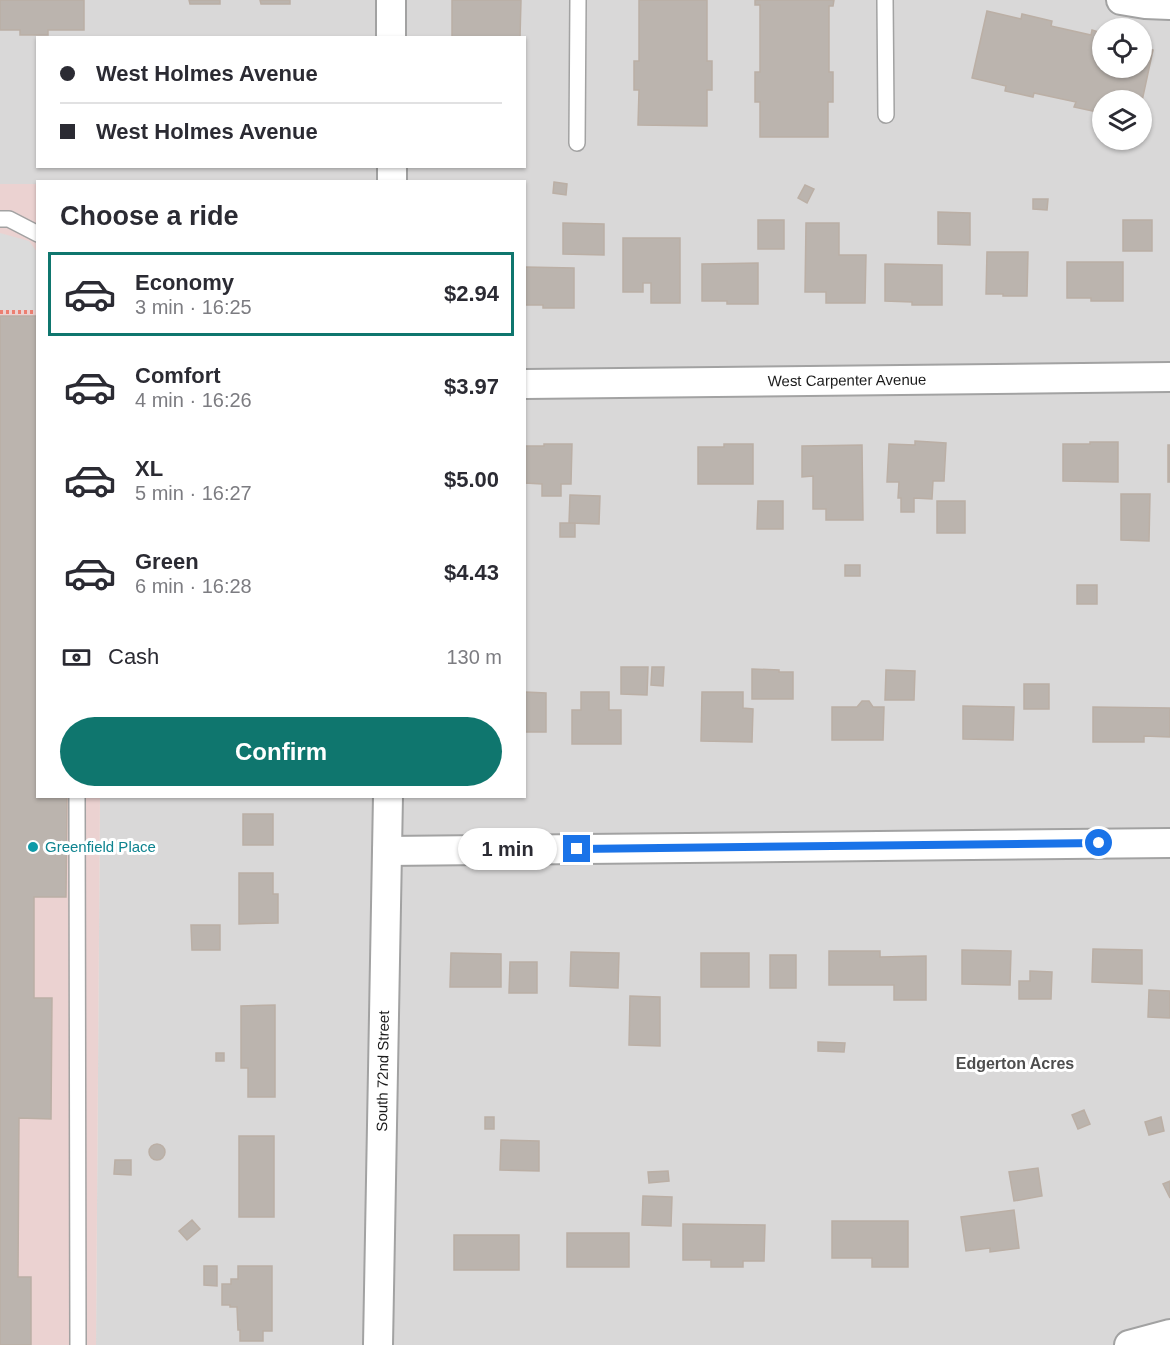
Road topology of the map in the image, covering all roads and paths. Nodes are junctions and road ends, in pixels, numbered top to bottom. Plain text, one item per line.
1 (390, 0) edge
2 (578, 0) edge
3 (885, 0) edge
4 (1121, 0) edge
5 (1170, 5) edge
6 (391, 36) edge
7 (886, 115) dead end
8 (577, 143) dead end
9 (0, 219) edge
10 (36, 233) edge
11 (0, 312) edge
12 (36, 312) edge
13 (1170, 377) edge
14 (526, 384) edge
15 (77, 798) edge
16 (388, 798) edge
17 (1170, 843) edge
18 (387, 851) junction
19 (1170, 1334) edge
20 (78, 1345) edge
21 (378, 1345) edge
22 (1129, 1345) edge

1 - 6 street
2 - 8 lane
3 - 7 lane
4 - 5 street
9 - 10 lane
11 - 12 path
13 - 14 street, West Carpenter Avenue
15 - 20 lane
16 - 18 street, South 72nd Street
17 - 18 street
18 - 21 street, South 72nd Street
19 - 22 street

